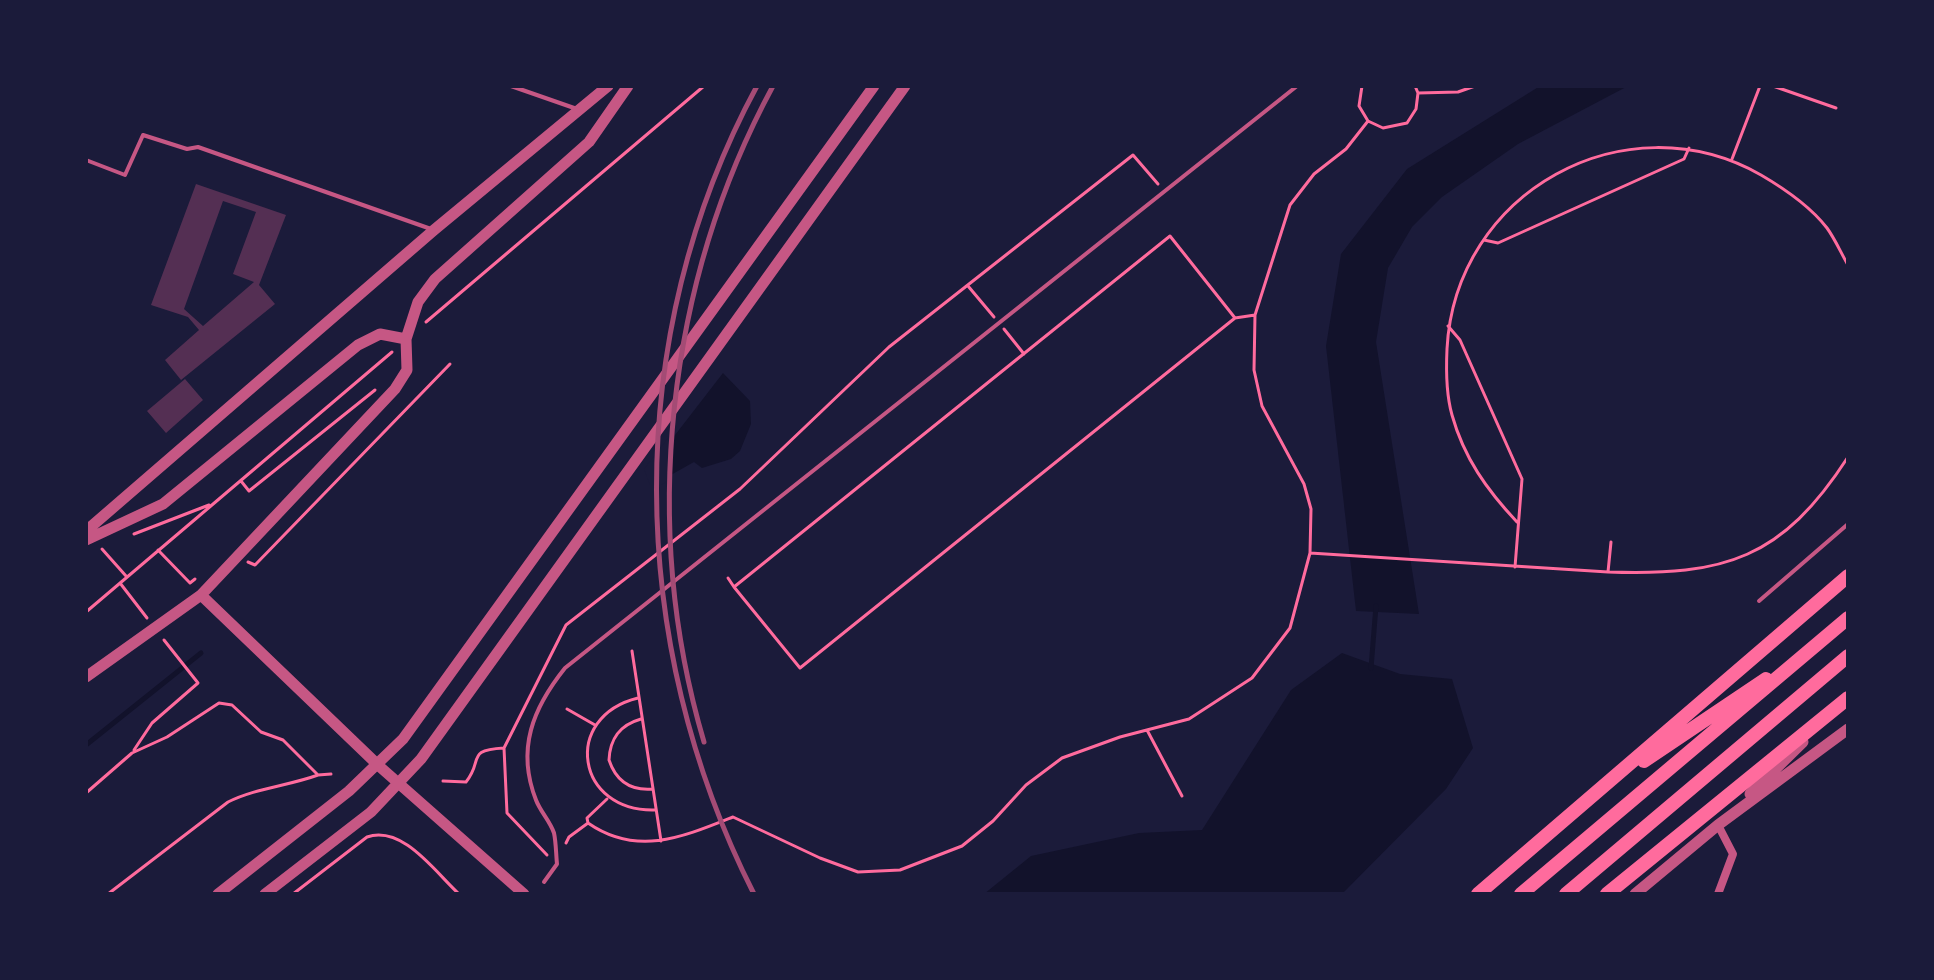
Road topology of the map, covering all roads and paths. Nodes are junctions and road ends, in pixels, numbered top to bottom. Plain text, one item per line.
1 (511, 86) edge
2 (608, 86) edge
3 (628, 86) edge
4 (704, 86) edge
5 (874, 86) edge
6 (905, 86) edge
7 (1297, 86) edge
8 (1362, 86) edge
9 (1415, 86) edge
10 (1475, 86) edge
11 (1760, 86) edge
12 (1773, 86) edge
13 (1418, 93) junction
14 (1836, 108) dead end
15 (579, 110) junction
16 (1368, 121) junction
17 (1689, 148) junction
18 (1732, 159) junction
19 (86, 160) edge
20 (1164, 192) junction
21 (434, 230) junction
22 (1484, 240) junction
23 (1848, 265) edge
24 (1255, 315) junction
25 (1235, 318) junction
26 (426, 323) dead end
27 (1448, 326) junction
28 (402, 343) junction
29 (450, 364) dead end
30 (368, 405) dead end
31 (1848, 457) edge
32 (241, 481) junction
33 (212, 504) junction
34 (1517, 522) junction
35 (1848, 524) edge
36 (86, 531) edge
37 (128, 537) dead end
38 (86, 540) edge
39 (114, 542) dead end
40 (1611, 542) dead end
41 (158, 550) junction
42 (1310, 553) junction
43 (255, 565) dead end
44 (1515, 567) junction
45 (1608, 572) junction
46 (1848, 576) edge
47 (127, 577) junction
48 (728, 578) dead end
49 (190, 583) dead end
50 (734, 587) junction
51 (201, 595) junction
52 (1759, 601) dead end
53 (86, 612) edge
54 (1848, 618) edge
55 (1848, 624) edge
56 (632, 651) dead end
57 (1848, 656) edge
58 (86, 677) edge
59 (198, 683) dead end
60 (639, 698) junction
61 (1848, 698) edge
62 (567, 709) dead end
63 (642, 719) junction
64 (596, 725) junction
65 (1848, 729) edge
66 (1147, 730) junction
67 (504, 748) junction
68 (132, 753) junction
69 (379, 766) junction
70 (331, 774) dead end
71 (318, 775) junction
72 (443, 781) dead end
73 (398, 783) junction
74 (653, 789) junction
75 (86, 793) edge
76 (1182, 796) dead end
77 (1590, 797) junction
78 (608, 798) junction
79 (656, 810) junction
80 (588, 823) junction
81 (1718, 825) junction
82 (662, 842) junction
83 (557, 864) junction
84 (544, 882) dead end
85 (457, 893) edge
86 (108, 894) edge
87 (218, 894) edge
88 (265, 894) edge
89 (293, 894) edge
90 (524, 894) edge
91 (1478, 894) edge
92 (1521, 894) edge
93 (1566, 894) edge
94 (1607, 894) edge
95 (1635, 894) edge
96 (1718, 894) edge

1 - 15 lane
2 - 15 street
3 - 28 street
4 - 26 path
5 - 69 street
6 - 73 street
7 - 20 lane
8 - 16 path
9 - 13 path
10 - 13 path
11 - 18 path
12 - 14 path
13 - 16 path
15 - 21 street
16 - 24 path
17 - 18 path
17 - 22 path
17 - 22 path
18 - 23 path
19 - 21 lane
20 - 67 path
20 - 83 lane
21 - 36 street
22 - 27 path
24 - 25 path
24 - 42 path
25 - 50 path
25 - 50 path
27 - 34 path
27 - 34 path
28 - 32 path
28 - 38 street
28 - 51 street
29 - 43 path
30 - 32 path
31 - 45 path
32 - 33 path
33 - 37 path
33 - 41 path
34 - 44 path
35 - 52 lane
39 - 47 path
40 - 45 path
41 - 47 path
41 - 49 path
42 - 44 path
42 - 66 path
44 - 45 path
46 - 77 highway
47 - 53 path
48 - 50 path
51 - 58 street
51 - 69 street
54 - 92 highway
55 - 77 highway
56 - 60 path
57 - 93 highway
59 - 68 path
60 - 63 path
60 - 64 path
61 - 81 street
61 - 94 highway
62 - 64 path
63 - 74 path
63 - 74 path
64 - 78 path
65 - 81 street
66 - 76 path
66 - 82 path
67 - 72 path
67 - 83 path
68 - 71 path
68 - 75 path
69 - 73 street
69 - 87 street
70 - 71 path
71 - 86 path
73 - 88 street
73 - 90 street
74 - 79 path
77 - 91 highway
78 - 79 path
78 - 80 path
79 - 82 path
80 - 82 path
80 - 83 path
81 - 95 street
81 - 96 street
83 - 84 lane
85 - 89 path

